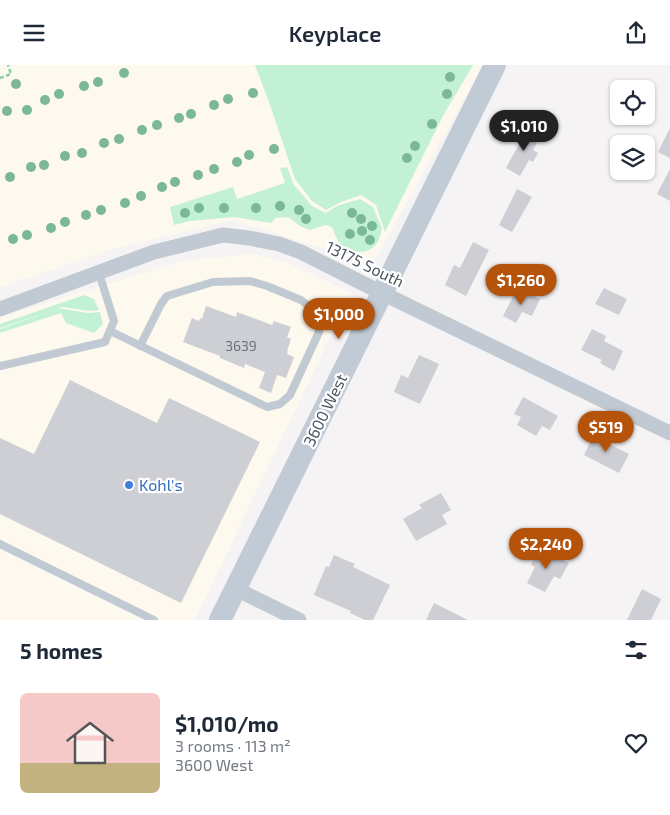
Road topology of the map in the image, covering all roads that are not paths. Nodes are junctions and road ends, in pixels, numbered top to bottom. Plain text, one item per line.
1 (495, 65) edge
2 (98, 273) junction
3 (382, 293) junction
4 (0, 309) edge
5 (110, 331) junction
6 (140, 346) junction
7 (0, 366) edge
8 (670, 433) edge
9 (0, 544) edge
10 (236, 589) junction
11 (154, 620) edge
12 (220, 620) edge
13 (299, 620) edge

1 - 3 main road, 3600 West
2 - 3 street, 13175 South
2 - 4 street, 13175 South
2 - 5 lane
3 - 8 street, 13175 South
3 - 10 main road, 3600 West
5 - 6 lane
5 - 7 lane
6 - 6 lane
9 - 11 lane
10 - 12 main road, 3600 West
10 - 13 street

